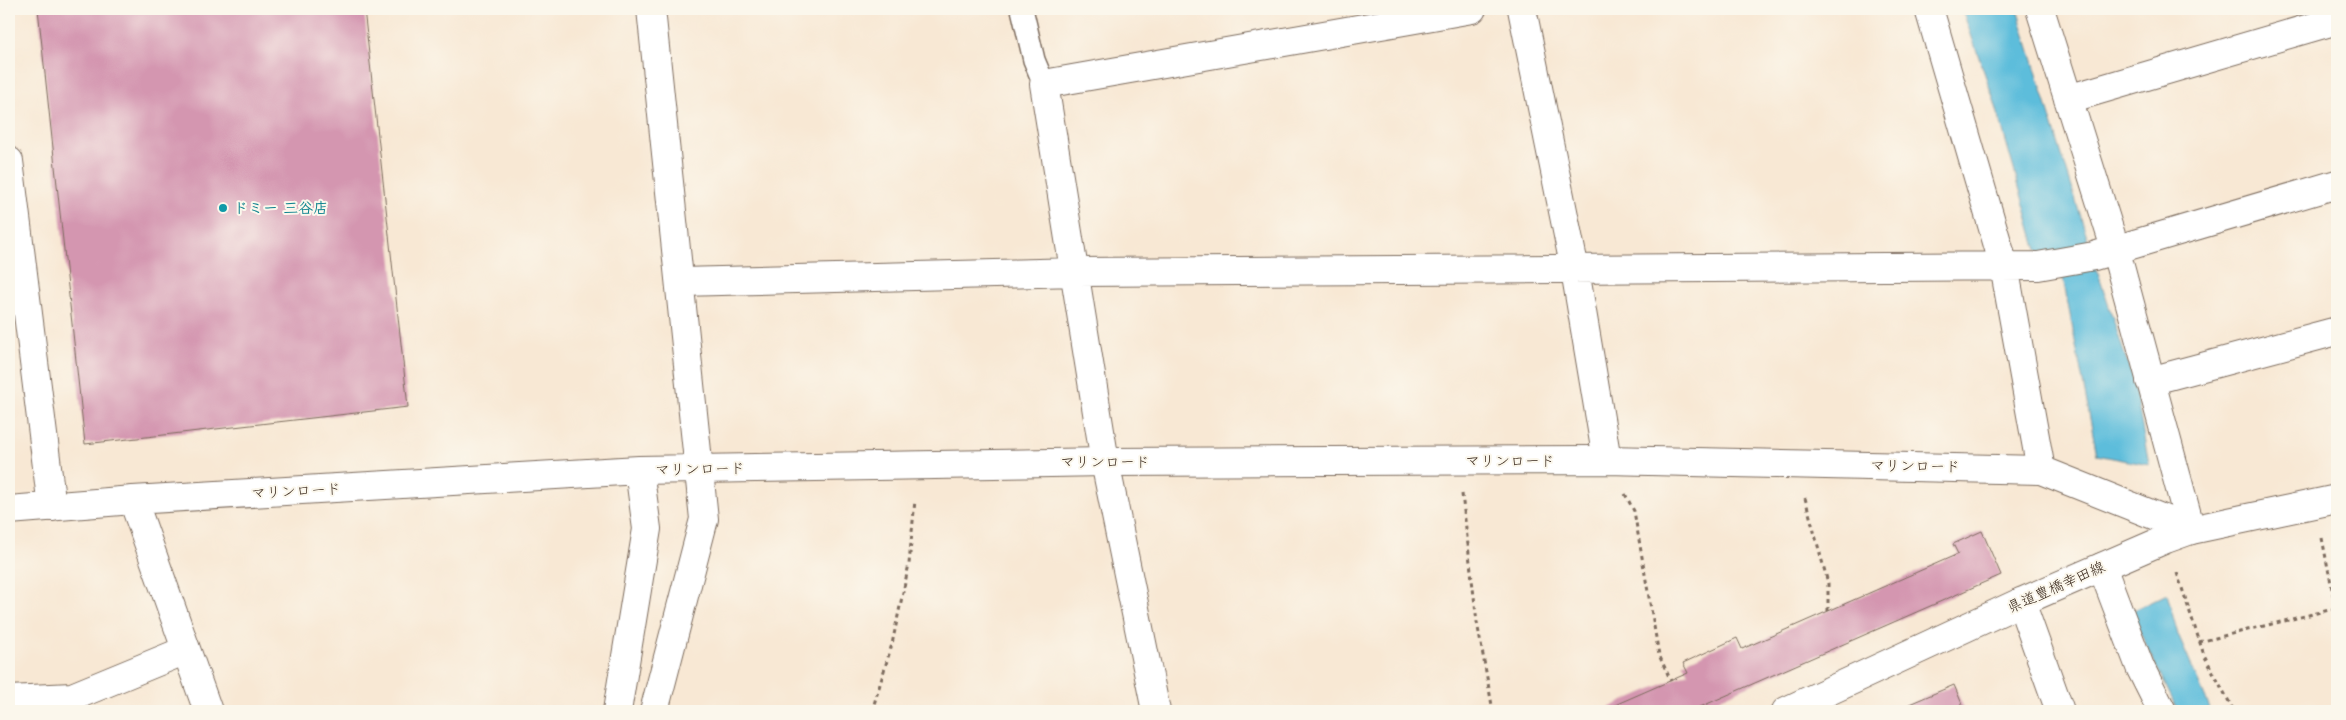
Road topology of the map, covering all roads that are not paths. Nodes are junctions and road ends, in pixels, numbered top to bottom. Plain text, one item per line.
1 (651, 9) edge
2 (1022, 9) edge
3 (1472, 9) edge
4 (1522, 9) edge
5 (1929, 9) edge
6 (2040, 9) edge
7 (2337, 20) edge
8 (1044, 84) junction
9 (2068, 99) junction
10 (9, 166) edge
11 (2337, 184) edge
12 (2104, 252) junction
13 (2004, 266) junction
14 (1575, 270) junction
15 (1076, 272) junction
16 (681, 282) junction
17 (2337, 331) edge
18 (2150, 381) junction
19 (1607, 460) junction
20 (1105, 462) junction
21 (700, 469) junction
22 (639, 470) junction
23 (2041, 470) junction
24 (132, 500) junction
25 (2326, 501) edge
26 (52, 507) junction
27 (9, 510) edge
28 (2179, 534) junction
29 (2102, 567) junction
30 (2021, 602) junction
31 (186, 650) junction
32 (9, 700) edge
33 (63, 704) edge
34 (208, 711) edge
35 (617, 711) edge
36 (654, 711) edge
37 (1156, 711) edge
38 (1786, 711) edge
39 (2060, 711) edge
40 (2162, 711) edge

1 - 16 street
2 - 8 lane
3 - 8 street
4 - 14 street
5 - 13 street
6 - 9 street
7 - 9 street
8 - 15 street
9 - 12 street
10 - 26 street
11 - 12 street
12 - 13 street
12 - 18 street
13 - 14 street
13 - 23 street
14 - 15 street
14 - 19 street
15 - 16 street
15 - 20 street
16 - 21 street
17 - 18 street
18 - 28 street
19 - 20 street, マリンロード
19 - 23 street, マリンロード
20 - 21 street, マリンロード
20 - 37 street
21 - 22 street, マリンロード
21 - 36 street
22 - 24 street, マリンロード
22 - 35 street
23 - 28 street, マリンロード
24 - 26 street, マリンロード
24 - 31 street
25 - 28 street, 県道豊橋幸田線
26 - 27 street, マリンロード
28 - 29 street, 県道豊橋幸田線
29 - 30 street, 県道豊橋幸田線
29 - 40 street
30 - 38 street, 県道豊橋幸田線
30 - 39 street
31 - 33 street
31 - 34 street
32 - 33 street

